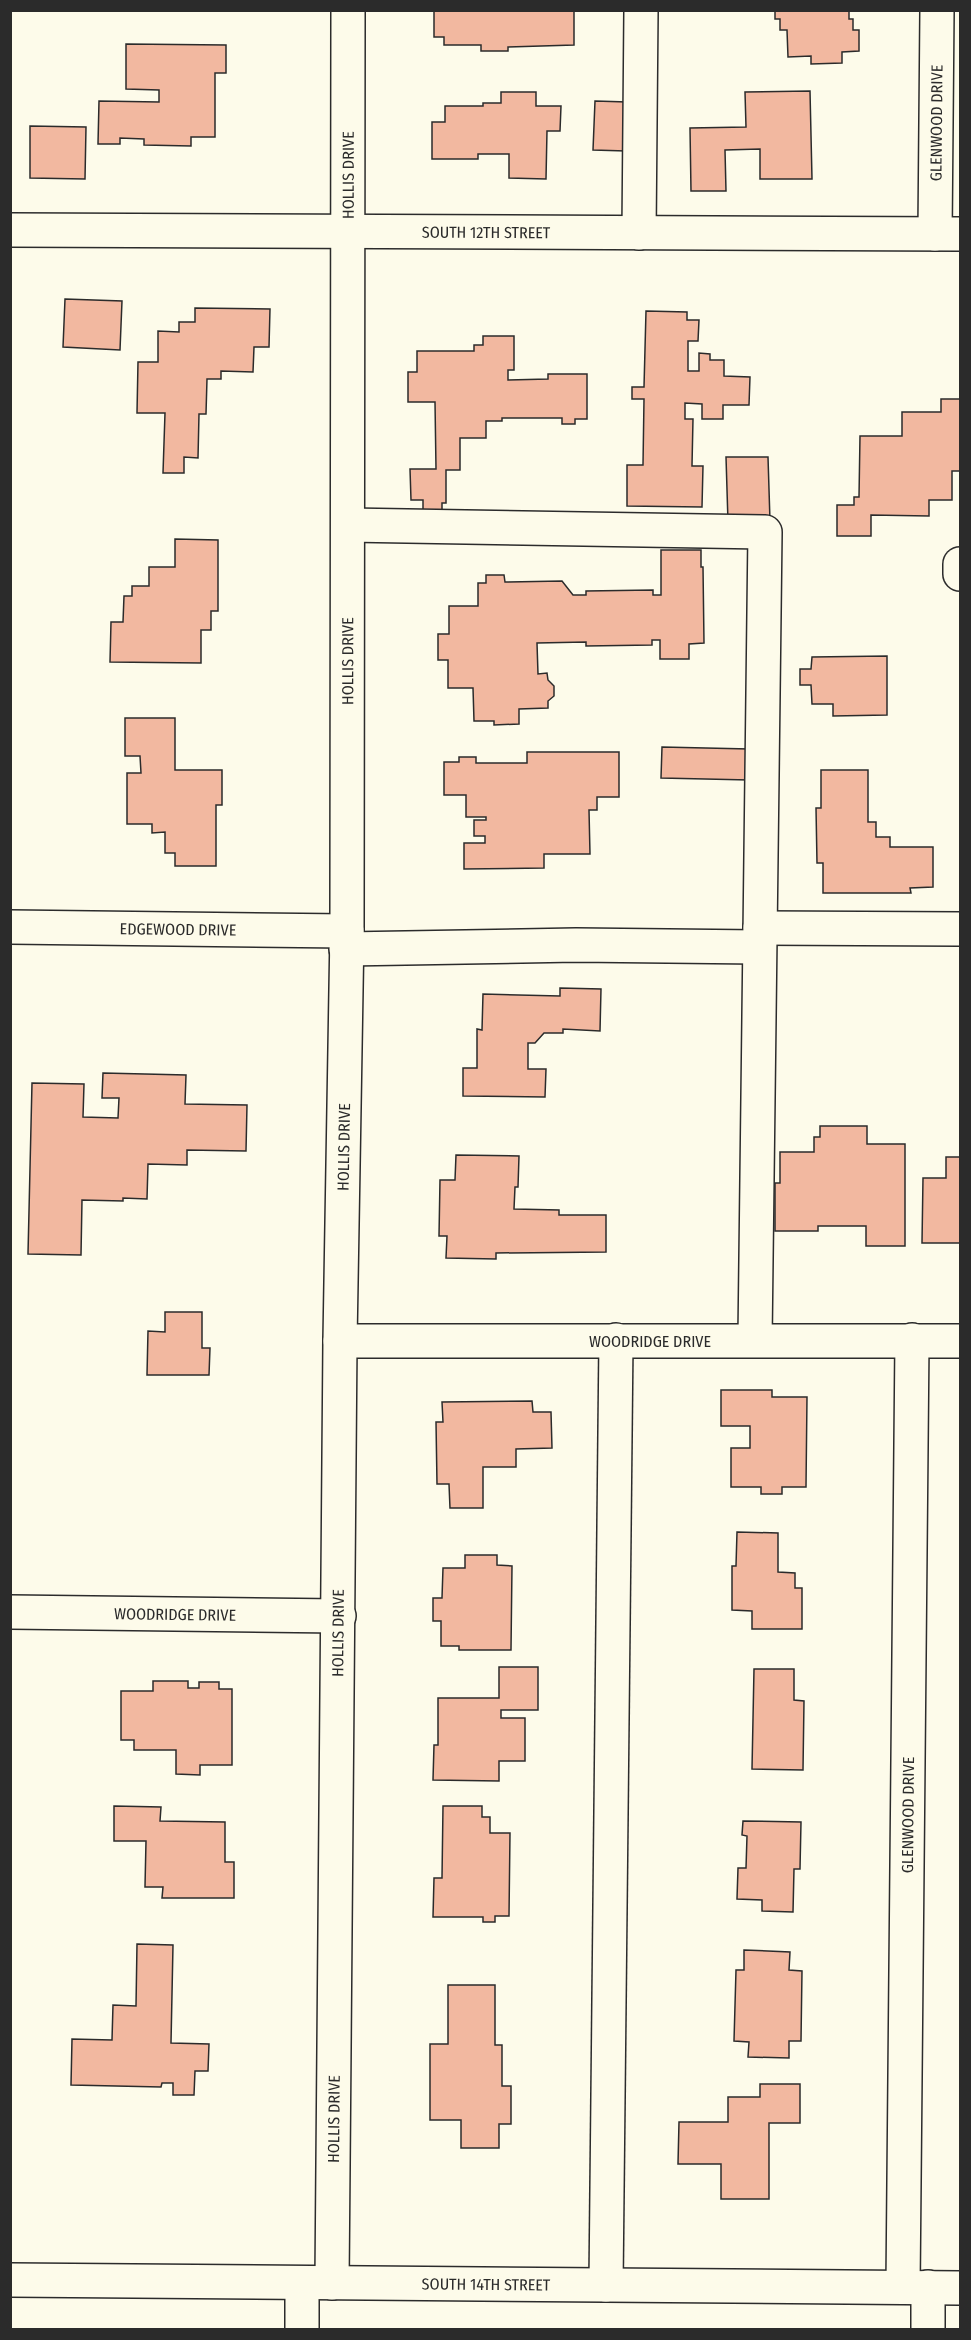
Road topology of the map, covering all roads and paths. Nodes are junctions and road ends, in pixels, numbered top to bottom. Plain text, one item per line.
1 (348, 10) edge
2 (641, 10) edge
3 (937, 10) edge
4 (10, 230) edge
5 (349, 232) junction
6 (639, 233) junction
7 (948, 234) edge
8 (348, 525) junction
9 (960, 564) edge
10 (960, 574) edge
11 (10, 927) edge
12 (960, 929) edge
13 (760, 938) junction
14 (346, 940) junction
15 (616, 1340) junction
16 (754, 1340) junction
17 (912, 1340) junction
18 (340, 1341) junction
19 (960, 1341) edge
20 (10, 1612) edge
21 (339, 1616) junction
22 (10, 2280) edge
23 (317, 2283) junction
24 (606, 2285) junction
25 (916, 2287) junction
26 (960, 2288) edge
27 (302, 2330) edge
28 (928, 2330) edge

1 - 5 street, HOLLIS DRIVE
2 - 6 street
3 - 7 street, GLENWOOD DRIVE
4 - 5 street, SOUTH 12TH STREET
5 - 6 street, SOUTH 12TH STREET
5 - 8 street, HOLLIS DRIVE
6 - 7 street, SOUTH 12TH STREET
8 - 13 street
8 - 14 street, HOLLIS DRIVE
9 - 10 street
11 - 14 street, EDGEWOOD DRIVE
12 - 13 street, EDGEWOOD DRIVE
13 - 14 street, EDGEWOOD DRIVE
13 - 16 street
14 - 18 street, HOLLIS DRIVE
15 - 16 street, WOODRIDGE DRIVE
15 - 18 street, WOODRIDGE DRIVE
15 - 24 street
16 - 17 street, WOODRIDGE DRIVE
17 - 19 street, WOODRIDGE DRIVE
17 - 25 street, GLENWOOD DRIVE
18 - 21 street, HOLLIS DRIVE
20 - 21 street, WOODRIDGE DRIVE
21 - 23 street, HOLLIS DRIVE
22 - 23 street, SOUTH 14TH STREET
23 - 24 street, SOUTH 14TH STREET
23 - 27 street, HOLLIS DRIVE
24 - 25 street, SOUTH 14TH STREET
25 - 26 street, SOUTH 14TH STREET
25 - 28 street, GLENWOOD DRIVE

